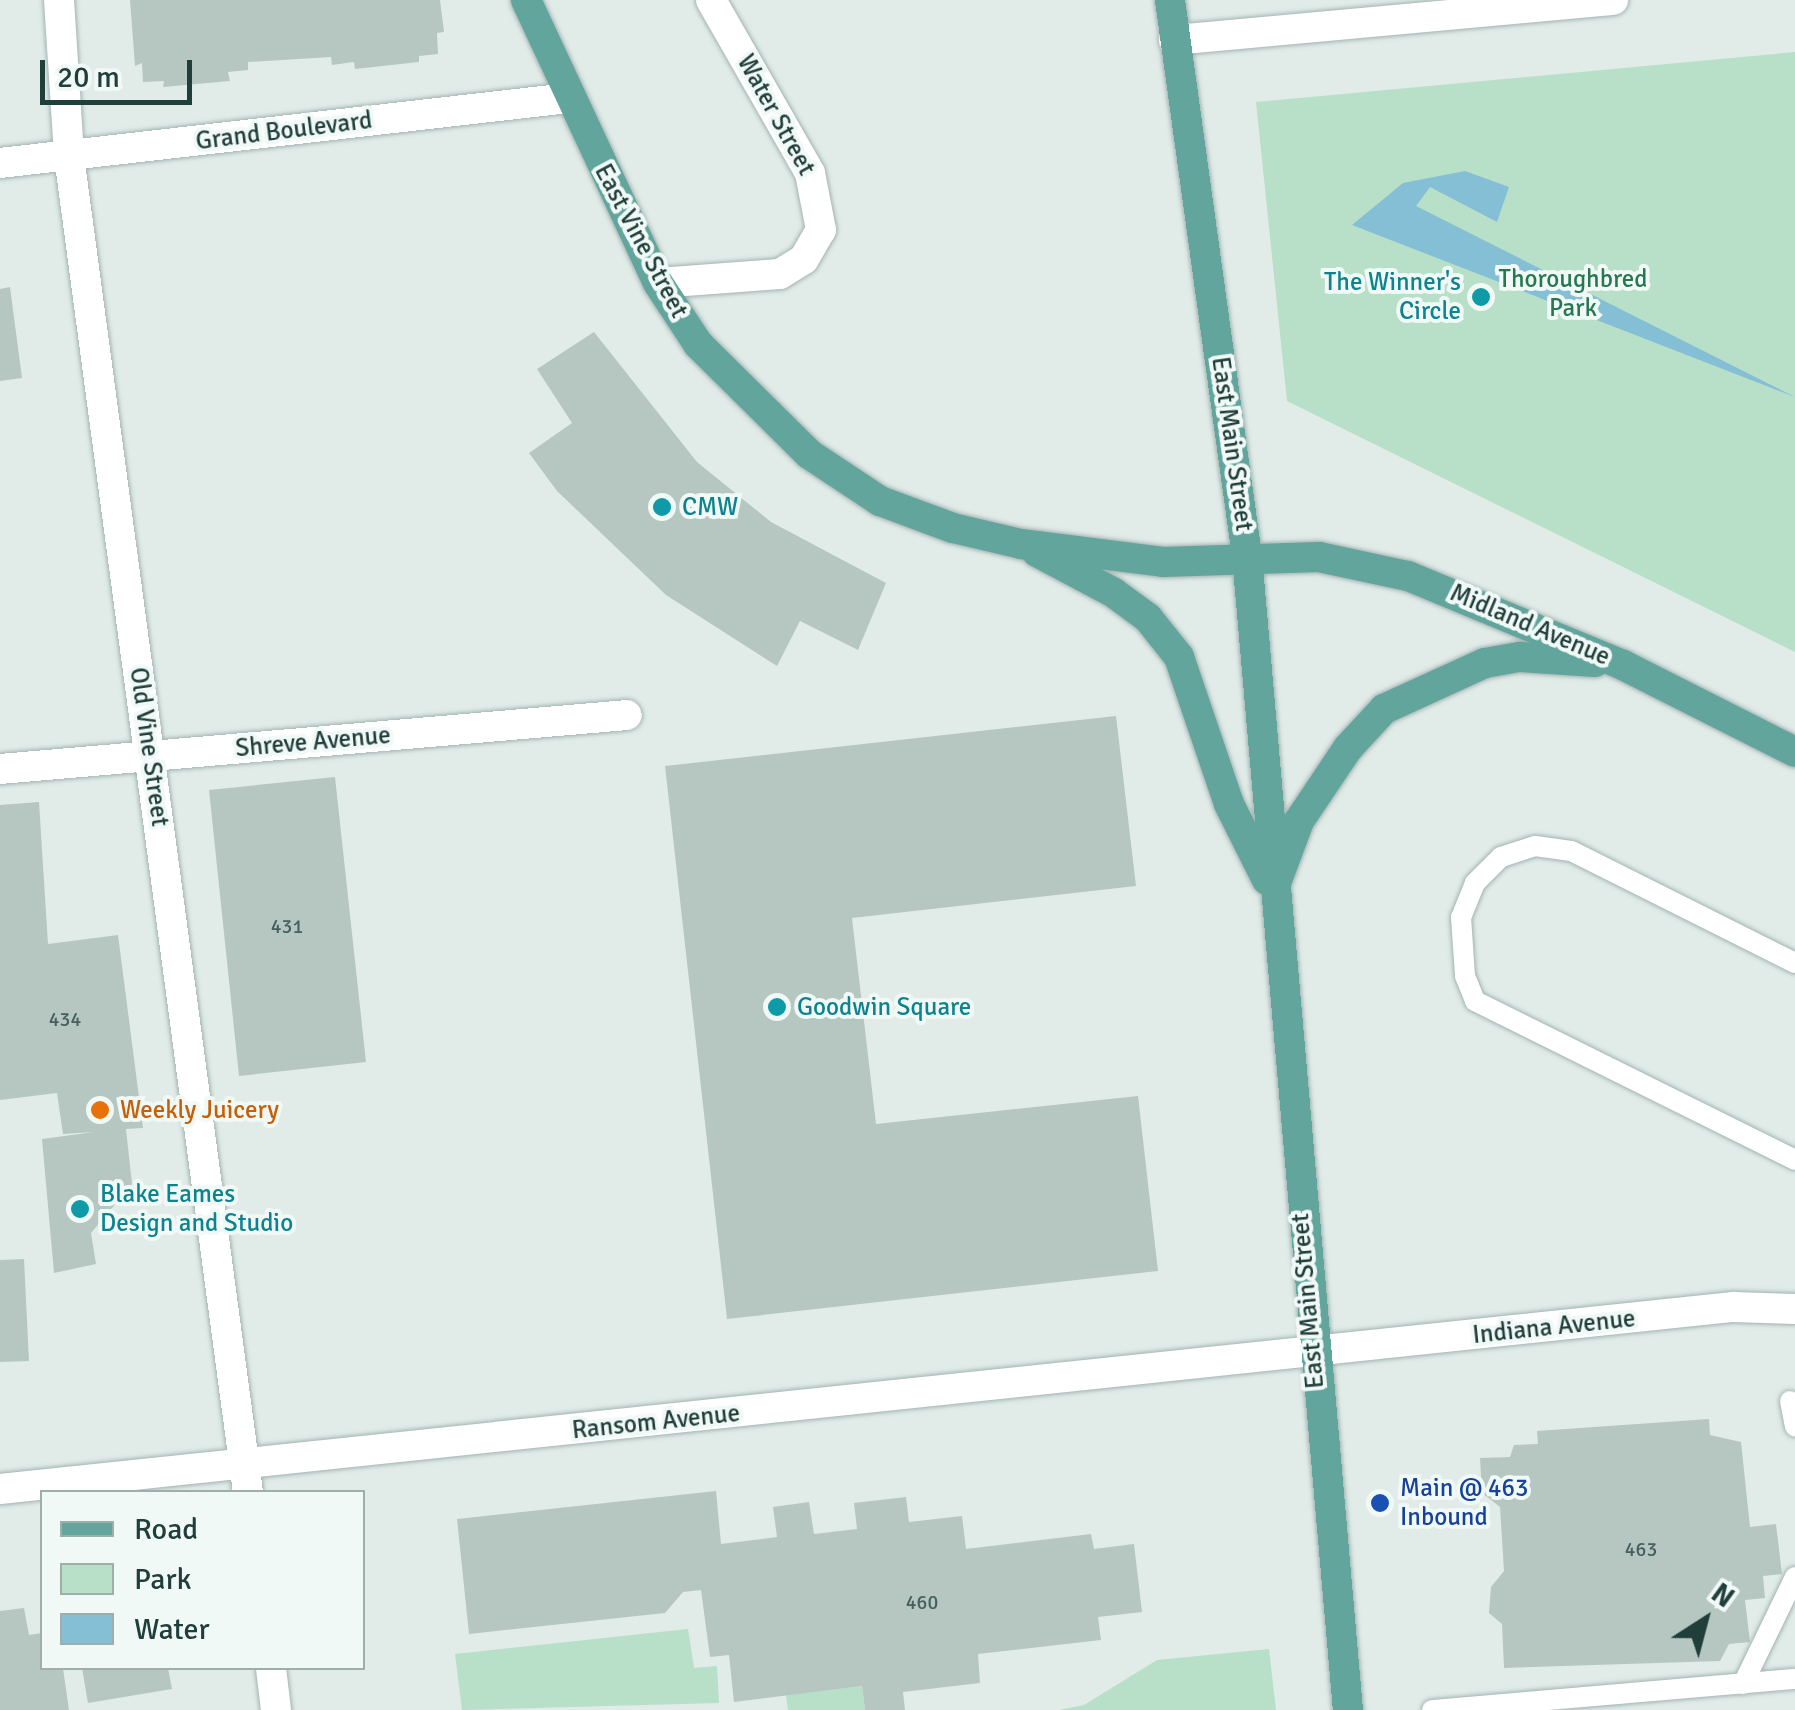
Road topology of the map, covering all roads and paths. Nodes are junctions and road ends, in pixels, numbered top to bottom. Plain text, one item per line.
1 (59, 0) edge
2 (526, 0) edge
3 (711, 0) edge
4 (1170, 0) edge
5 (1613, 0) edge
6 (1174, 40) junction
7 (569, 98) junction
8 (69, 156) junction
9 (0, 163) edge
10 (658, 283) junction
11 (1021, 544) junction
12 (1247, 556) junction
13 (1622, 665) junction
14 (626, 714) dead end
15 (1795, 752) edge
16 (150, 757) junction
17 (0, 768) edge
18 (1273, 891) junction
19 (1795, 963) edge
20 (1795, 1160) edge
21 (1795, 1309) edge
22 (1312, 1354) junction
23 (1790, 1401) dead end
24 (1795, 1427) edge
25 (246, 1478) edge
26 (0, 1489) edge
27 (1795, 1576) edge
28 (271, 1670) edge
29 (1795, 1679) edge
30 (1743, 1684) junction
31 (276, 1710) edge
32 (1348, 1710) edge
33 (1432, 1710) edge

1 - 8 street, Old Vine Street
2 - 7 main road, East Vine Street
3 - 10 street, Water Street
4 - 6 main road, East Main Street
5 - 6 street
6 - 12 main road, East Main Street
7 - 8 street, Grand Boulevard
7 - 10 main road, East Vine Street
8 - 9 street, Grand Boulevard
8 - 16 street, Old Vine Street
10 - 11 main road, East Vine Street
11 - 12 main road, East Vine Street
11 - 18 main road, East Vine Street
12 - 13 main road, Midland Avenue
12 - 18 main road, East Main Street
13 - 15 main road, Midland Avenue
13 - 18 main road, East Main Street
14 - 16 street, Shreve Avenue
16 - 17 street, Shreve Avenue
16 - 25 street, Old Vine Street
18 - 22 main road, East Main Street
19 - 20 lane
21 - 22 street, Indiana Avenue
22 - 25 street, Ransom Avenue
22 - 32 main road, East Main Street
23 - 24 lane
25 - 26 street, Ransom Avenue
27 - 30 lane
28 - 31 street
29 - 30 lane
30 - 33 lane

